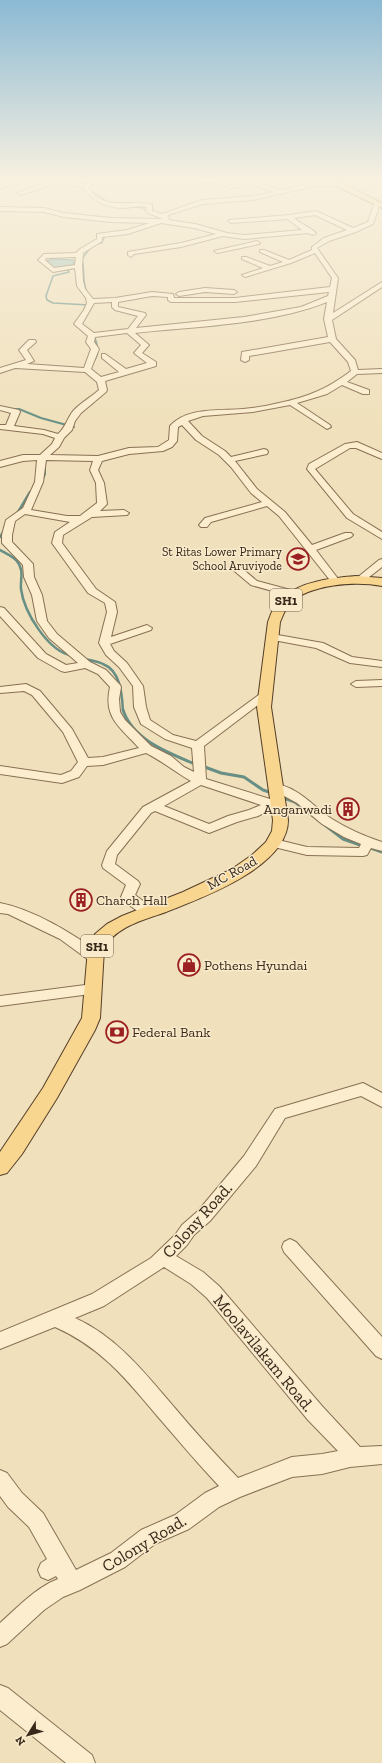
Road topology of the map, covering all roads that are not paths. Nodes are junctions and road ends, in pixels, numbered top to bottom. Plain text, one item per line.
1 (44, 262) edge
2 (78, 262) edge
3 (255, 262) edge
4 (289, 262) edge
5 (324, 262) edge
6 (78, 266) junction
7 (270, 268) junction
8 (245, 275) dead end
9 (382, 284) edge
10 (334, 288) junction
11 (234, 292) dead end
12 (171, 295) junction
13 (333, 297) junction
14 (115, 300) junction
15 (90, 301) junction
16 (328, 319) junction
17 (130, 332) junction
18 (92, 335) junction
19 (332, 340) junction
20 (32, 342) dead end
21 (105, 356) dead end
22 (244, 360) dead end
23 (14, 366) junction
24 (87, 370) junction
25 (0, 371) edge
26 (380, 371) edge
27 (354, 372) junction
28 (126, 373) junction
29 (99, 380) junction
30 (381, 380) dead end
31 (341, 382) junction
32 (366, 392) dead end
33 (290, 402) junction
34 (1, 409) edge
35 (182, 420) junction
36 (328, 427) dead end
37 (4, 428) edge
38 (60, 437) junction
39 (264, 452) dead end
40 (382, 456) edge
41 (46, 457) junction
42 (98, 459) junction
43 (228, 460) junction
44 (0, 464) edge
45 (267, 503) junction
46 (23, 511) junction
47 (124, 513) dead end
48 (91, 514) junction
49 (82, 519) junction
50 (204, 525) dead end
51 (4, 535) edge
52 (348, 535) dead end
53 (382, 536) edge
54 (310, 549) junction
55 (382, 562) edge
56 (235, 567) dead end
57 (361, 579) junction
58 (336, 582) junction
59 (382, 582) edge
60 (294, 594) junction
61 (0, 610) edge
62 (147, 628) dead end
63 (272, 637) junction
64 (104, 644) junction
65 (86, 664) junction
66 (382, 664) edge
67 (382, 683) edge
68 (356, 684) dead end
69 (0, 690) edge
70 (264, 696) junction
71 (198, 745) junction
72 (147, 749) junction
73 (84, 762) junction
74 (0, 770) edge
75 (200, 781) junction
76 (278, 787) junction
77 (274, 805) junction
78 (154, 806) junction
79 (274, 843) junction
80 (366, 847) junction
81 (382, 847) edge
82 (0, 908) edge
83 (149, 912) junction
84 (95, 958) junction
85 (93, 989) junction
86 (0, 1001) edge
87 (382, 1101) edge
88 (0, 1167) edge
89 (290, 1247) dead end
90 (163, 1257) junction
91 (55, 1318) junction
92 (0, 1341) edge
93 (382, 1350) edge
94 (382, 1455) edge
95 (357, 1457) junction
96 (0, 1480) edge
97 (236, 1489) junction
98 (73, 1583) junction
99 (0, 1637) edge
100 (0, 1696) edge
101 (84, 1763) edge

1 - 6 street
2 - 6 street
3 - 7 street
4 - 7 street
5 - 10 street
6 - 15 street
7 - 8 street
9 - 16 street
10 - 12 street
10 - 13 street
11 - 12 street
12 - 14 street
13 - 16 street
13 - 17 street
14 - 15 street
14 - 17 street
15 - 18 street
16 - 19 street
17 - 18 street
17 - 28 street
18 - 24 street
19 - 22 street
19 - 27 street
20 - 23 street
21 - 28 street
23 - 24 street
23 - 25 street
24 - 29 street
26 - 27 street
26 - 30 street
27 - 31 street
28 - 29 street
29 - 38 street
31 - 32 street
31 - 33 street
33 - 35 street
33 - 36 street
34 - 37 street
35 - 42 street
35 - 43 street
37 - 38 street
38 - 41 street
39 - 43 street
40 - 53 street
41 - 42 street
41 - 44 street
41 - 46 street
42 - 48 street
43 - 45 street
45 - 50 street
45 - 54 street
46 - 49 street
46 - 51 street
47 - 48 street
48 - 49 street
49 - 64 street
51 - 65 street
52 - 54 street
54 - 58 street
55 - 57 street
56 - 60 street
57 - 58 main road, MC Road / SH1
57 - 59 main road, MC Road / SH1
58 - 60 main road, MC Road / SH1
60 - 63 main road, MC Road / SH1
61 - 65 street
62 - 64 street
63 - 66 street
63 - 70 main road, MC Road / SH1
64 - 71 street
65 - 72 street
67 - 68 street
69 - 73 street
70 - 71 street
70 - 76 main road, MC Road / SH1
71 - 75 street
72 - 73 street
72 - 75 street
73 - 74 street
75 - 77 street
75 - 78 street
76 - 77 main road, MC Road / SH1
76 - 80 street
77 - 78 street
77 - 79 main road, MC Road / SH1
78 - 83 street
79 - 80 street
79 - 83 main road, MC Road / SH1
80 - 81 street
82 - 84 street
83 - 84 main road, MC Road / SH1
84 - 85 main road, MC Road / SH1
85 - 86 street
85 - 88 main road, MC Road / SH1
87 - 90 street, Colony Road.
89 - 93 street
90 - 91 street, Colony Road.
90 - 95 street, Moolavilakam Road.
91 - 92 street, Colony Road.
91 - 97 street
94 - 95 street, Colony Road.
95 - 97 street, Colony Road.
96 - 98 street
97 - 98 street, Colony Road.
98 - 99 street, Colony Road.
100 - 101 street

